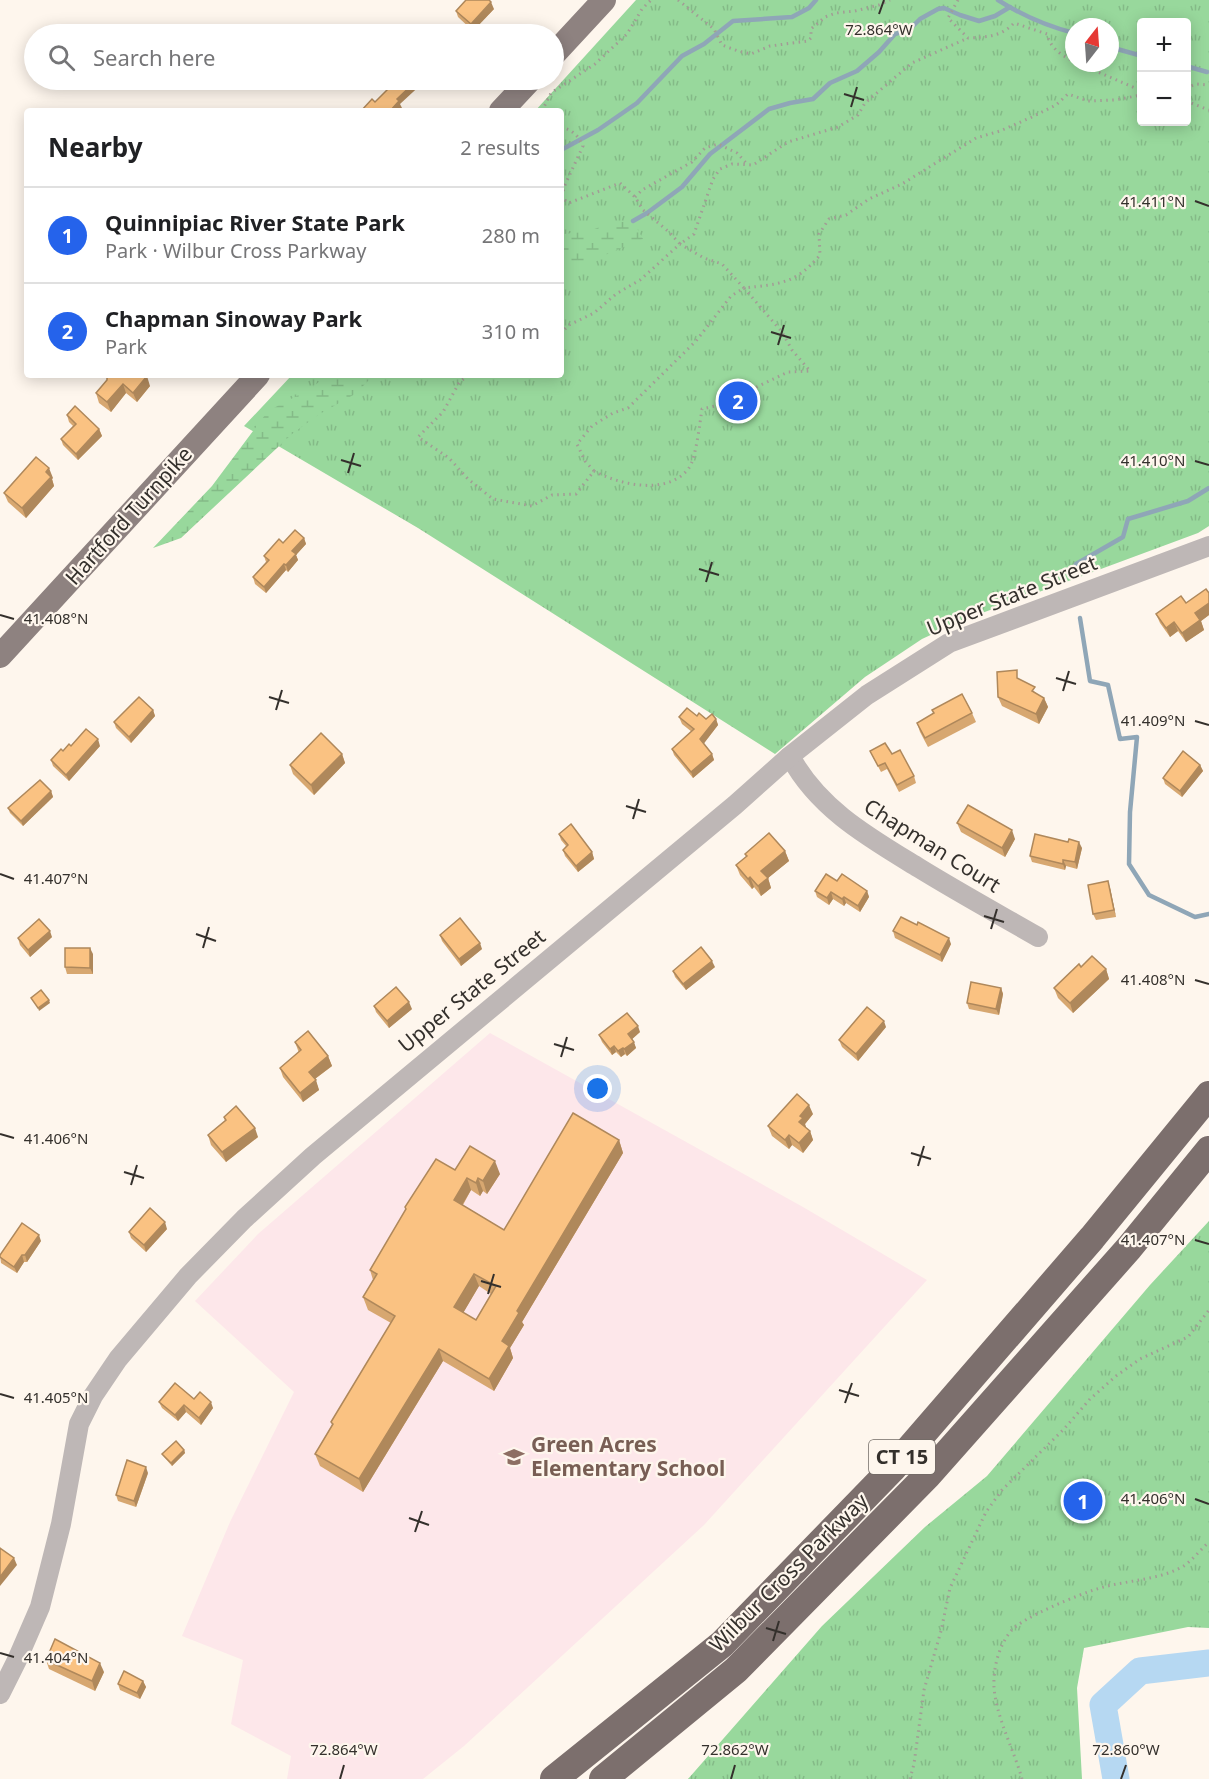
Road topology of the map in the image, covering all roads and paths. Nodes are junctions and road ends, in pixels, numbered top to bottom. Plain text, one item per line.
1 (604, 0) edge
2 (651, 0) edge
3 (678, 0) edge
4 (890, 0) edge
5 (958, 0) edge
6 (968, 38) junction
7 (564, 43) edge
8 (1065, 56) edge
9 (1097, 72) edge
10 (564, 84) edge
11 (1209, 85) edge
12 (1191, 86) edge
13 (521, 90) edge
14 (556, 90) edge
15 (1137, 91) edge
16 (1137, 94) edge
17 (1191, 104) edge
18 (504, 108) edge
19 (544, 108) edge
20 (1209, 110) edge
21 (564, 128) edge
22 (747, 164) junction
23 (564, 187) edge
24 (635, 197) junction
25 (564, 199) edge
26 (680, 244) junction
27 (744, 288) junction
28 (564, 330) edge
29 (255, 378) edge
30 (465, 378) edge
31 (594, 471) junction
32 (1209, 546) edge
33 (0, 656) edge
34 (790, 756) junction
35 (1038, 937) dead end
36 (1209, 1095) edge
37 (1209, 1150) edge
38 (1209, 1310) edge
39 (1209, 1542) edge
40 (0, 1694) edge
41 (554, 1779) edge
42 (603, 1779) edge
43 (910, 1779) edge
44 (1022, 1779) edge

1 - 7 main road
2 - 10 path
3 - 4 path
5 - 6 path
6 - 8 path
6 - 22 path
9 - 15 path
11 - 12 path
13 - 18 main road
14 - 19 path
16 - 27 path
17 - 20 path
21 - 23 path
22 - 24 path
22 - 26 path
24 - 25 path
24 - 26 path
26 - 27 path
26 - 28 path
27 - 31 path
27 - 31 path
29 - 33 main road, Hartford Turnpike
30 - 31 path
32 - 34 street, Upper State Street
34 - 35 street, Chapman Court
34 - 40 street, Upper State Street
36 - 41 highway, Wilbur Cross Parkway / CT 15
37 - 42 highway, Wilbur Cross Parkway / CT 15
38 - 43 path
39 - 44 path

